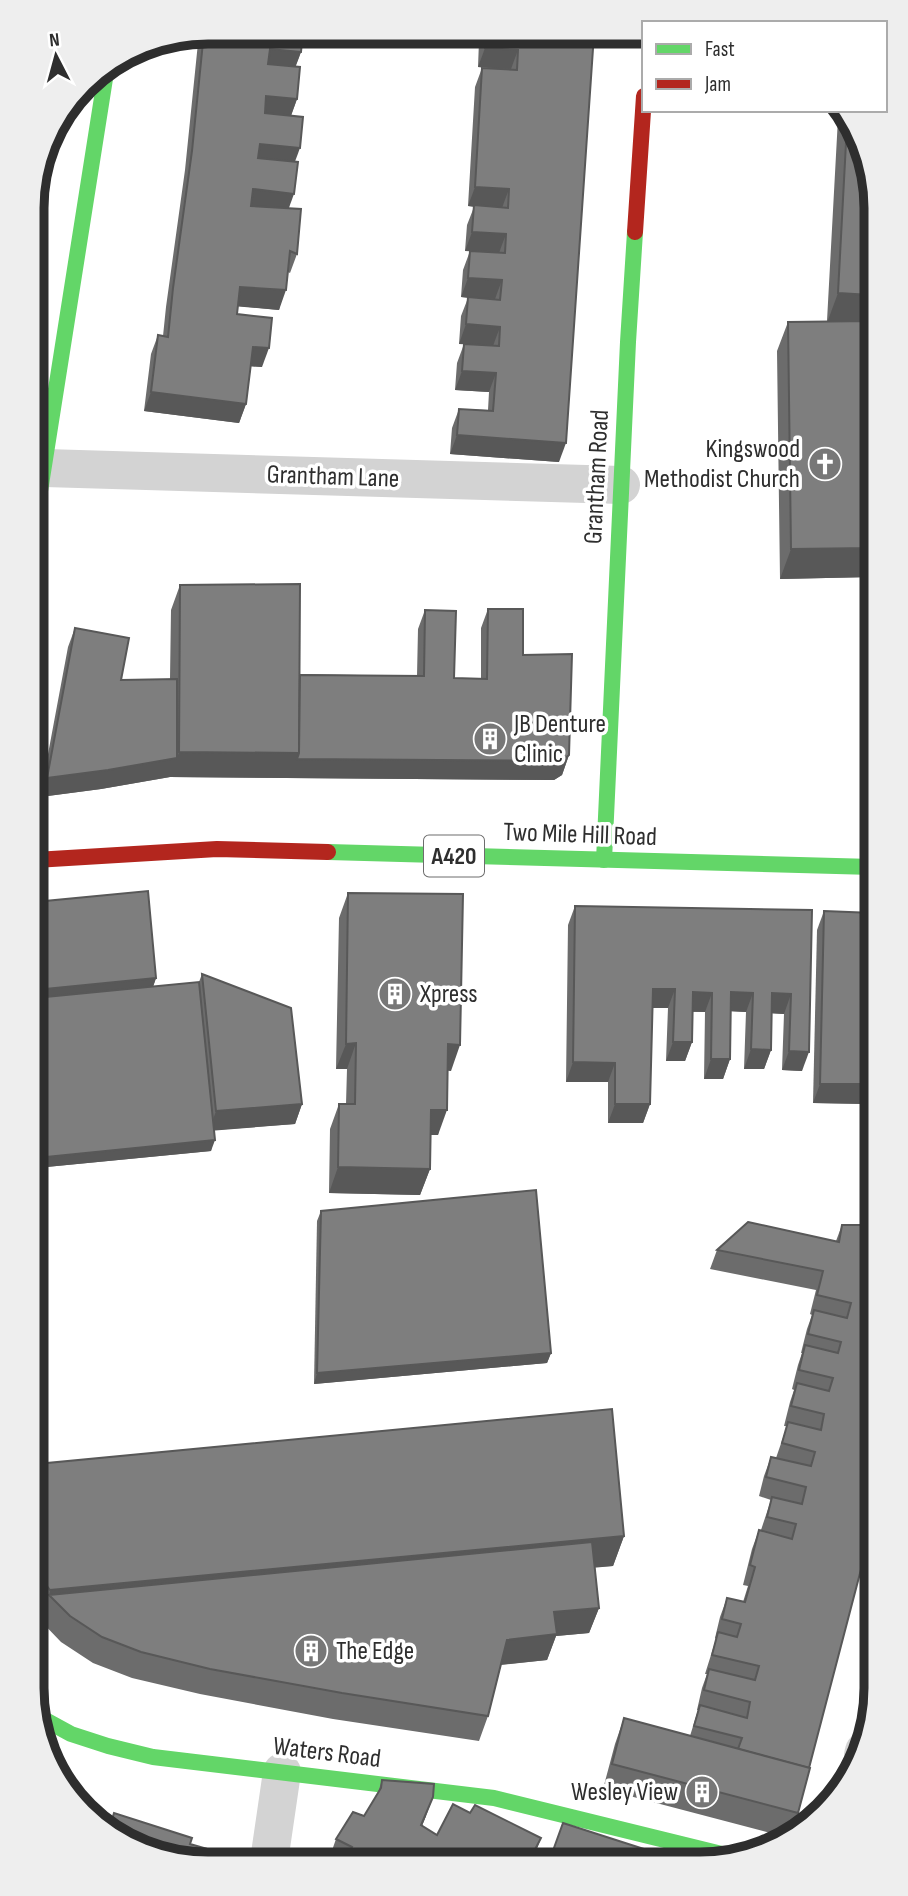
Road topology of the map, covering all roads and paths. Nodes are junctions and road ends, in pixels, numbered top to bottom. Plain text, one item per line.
1 (105, 81) edge
2 (643, 112) edge
3 (45, 468) junction
4 (44, 474) edge
5 (621, 485) junction
6 (44, 859) edge
7 (604, 860) junction
8 (864, 867) edge
9 (47, 1721) edge
10 (282, 1772) junction
11 (711, 1851) edge
12 (270, 1852) edge

1 - 3 street
2 - 5 street, Grantham Road
3 - 4 street
3 - 5 street, Grantham Lane
5 - 7 street, Grantham Road
6 - 7 street, Two Mile Hill Road / A420
7 - 8 street, Two Mile Hill Road / A420
9 - 10 street, Waters Road
10 - 11 street, Waters Road
10 - 12 street

